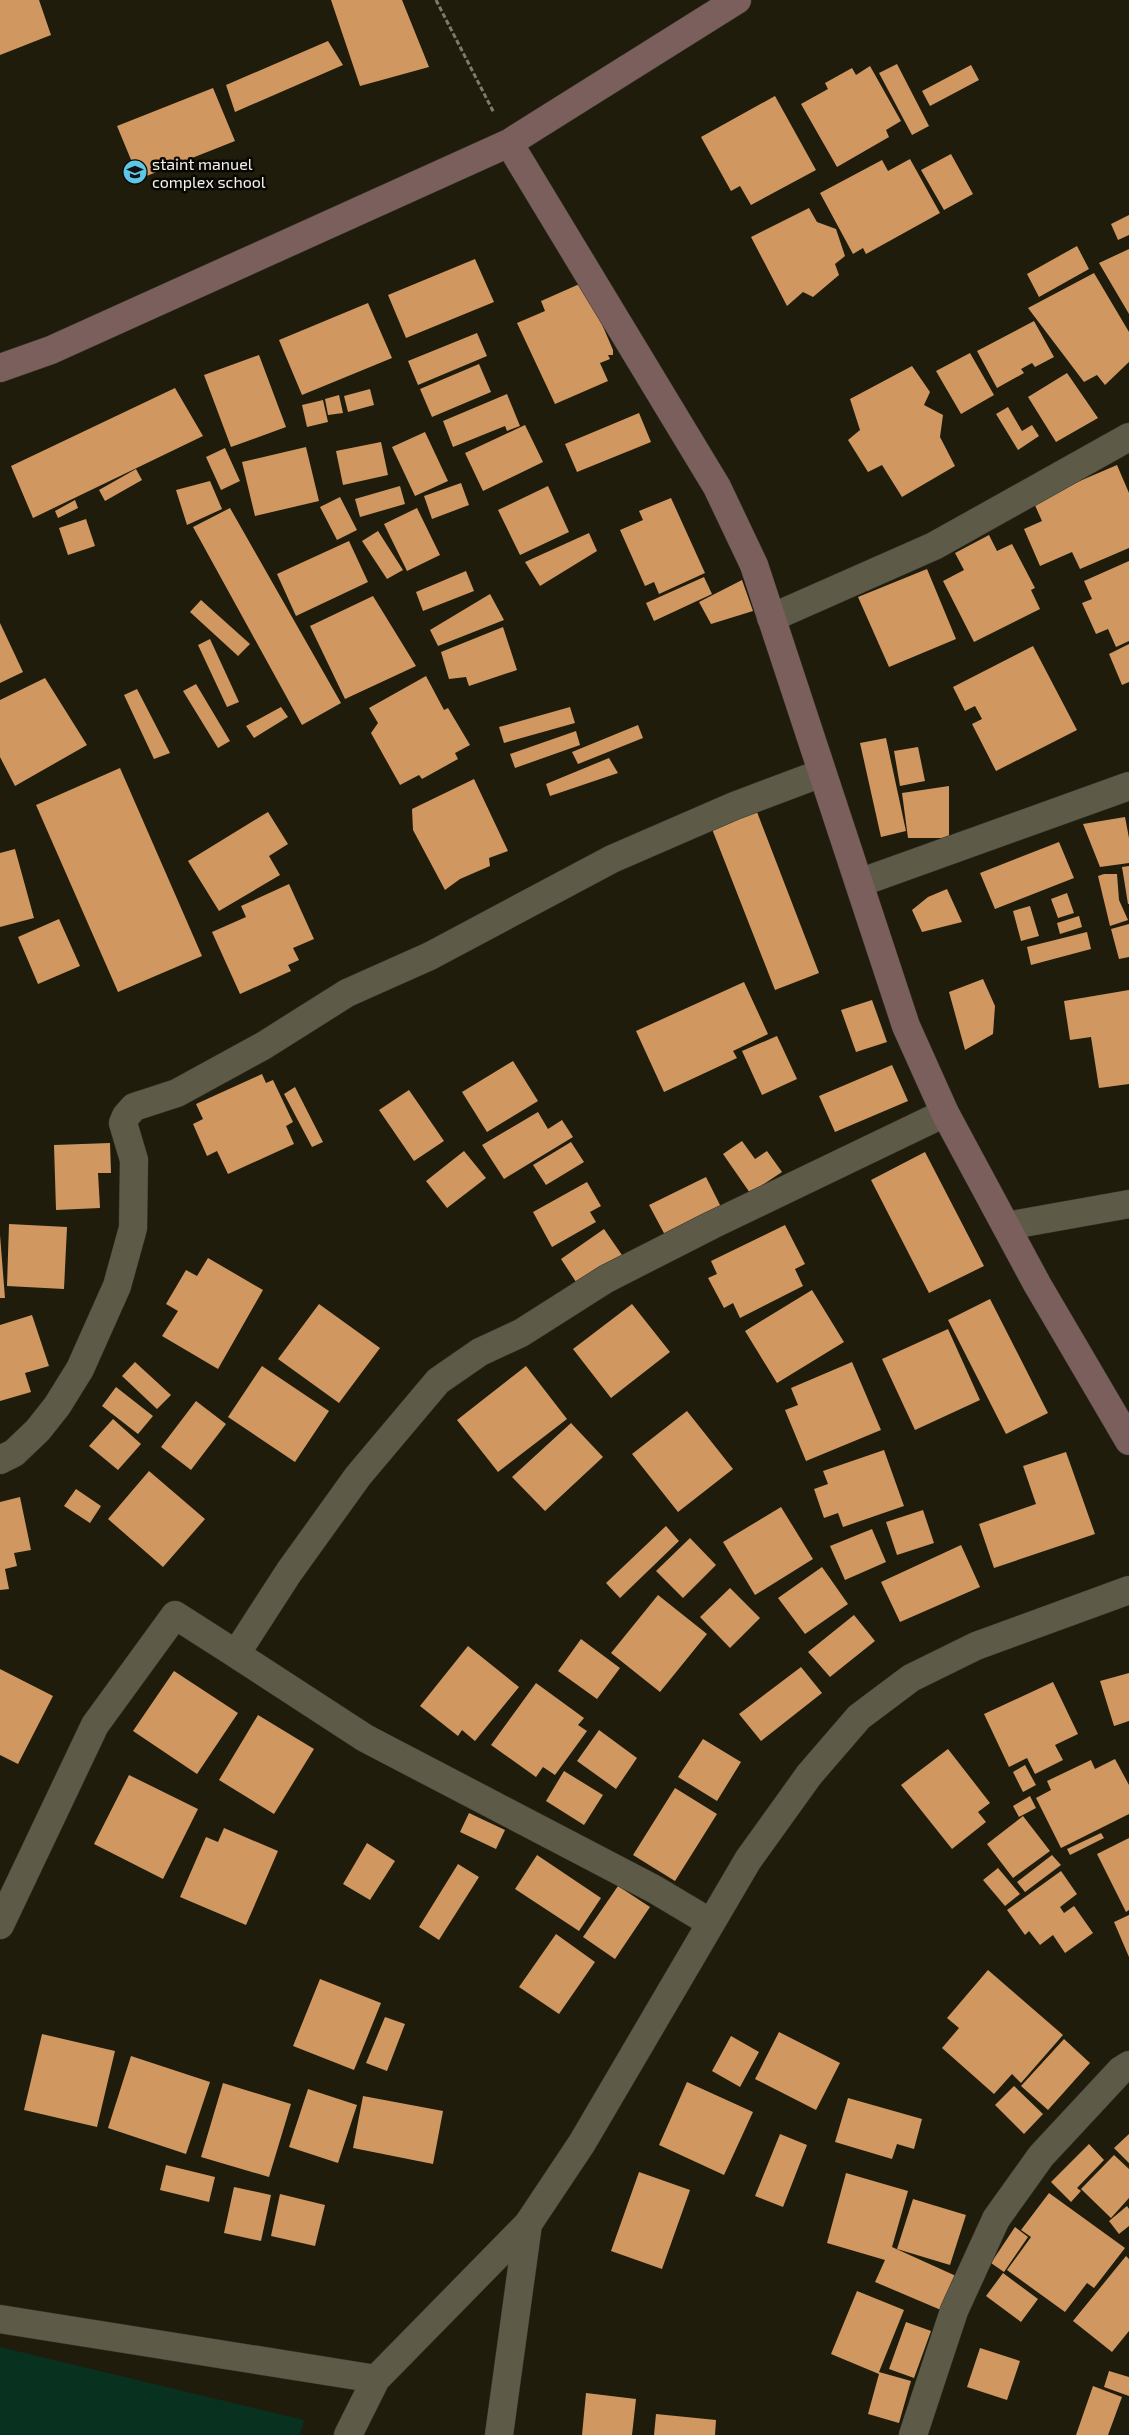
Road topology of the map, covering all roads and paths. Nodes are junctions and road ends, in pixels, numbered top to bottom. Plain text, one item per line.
1 (436, 0) edge
2 (736, 0) edge
3 (509, 142) junction
4 (0, 368) edge
5 (1129, 438) edge
6 (770, 618) junction
7 (822, 773) junction
8 (1129, 786) edge
9 (859, 883) junction
10 (945, 1113) junction
11 (1129, 1204) edge
12 (1006, 1226) junction
13 (1129, 1441) edge
14 (0, 1460) edge
15 (1129, 1590) edge
16 (236, 1654) junction
17 (711, 1923) junction
18 (0, 1925) edge
19 (1129, 2065) edge
20 (528, 2224) junction
21 (0, 2319) edge
22 (376, 2379) junction
23 (348, 2435) edge
24 (500, 2435) edge
25 (913, 2435) edge

1 - 3 path
2 - 3 main road
3 - 4 main road
3 - 6 main road
5 - 6 street
6 - 7 main road
7 - 9 main road
7 - 14 street
8 - 9 street
9 - 10 main road
10 - 12 main road
10 - 16 street
11 - 12 street
12 - 13 main road
15 - 17 street
16 - 17 street
16 - 18 street
17 - 20 street
19 - 25 street
20 - 22 street
20 - 24 street
21 - 22 street
22 - 23 street

